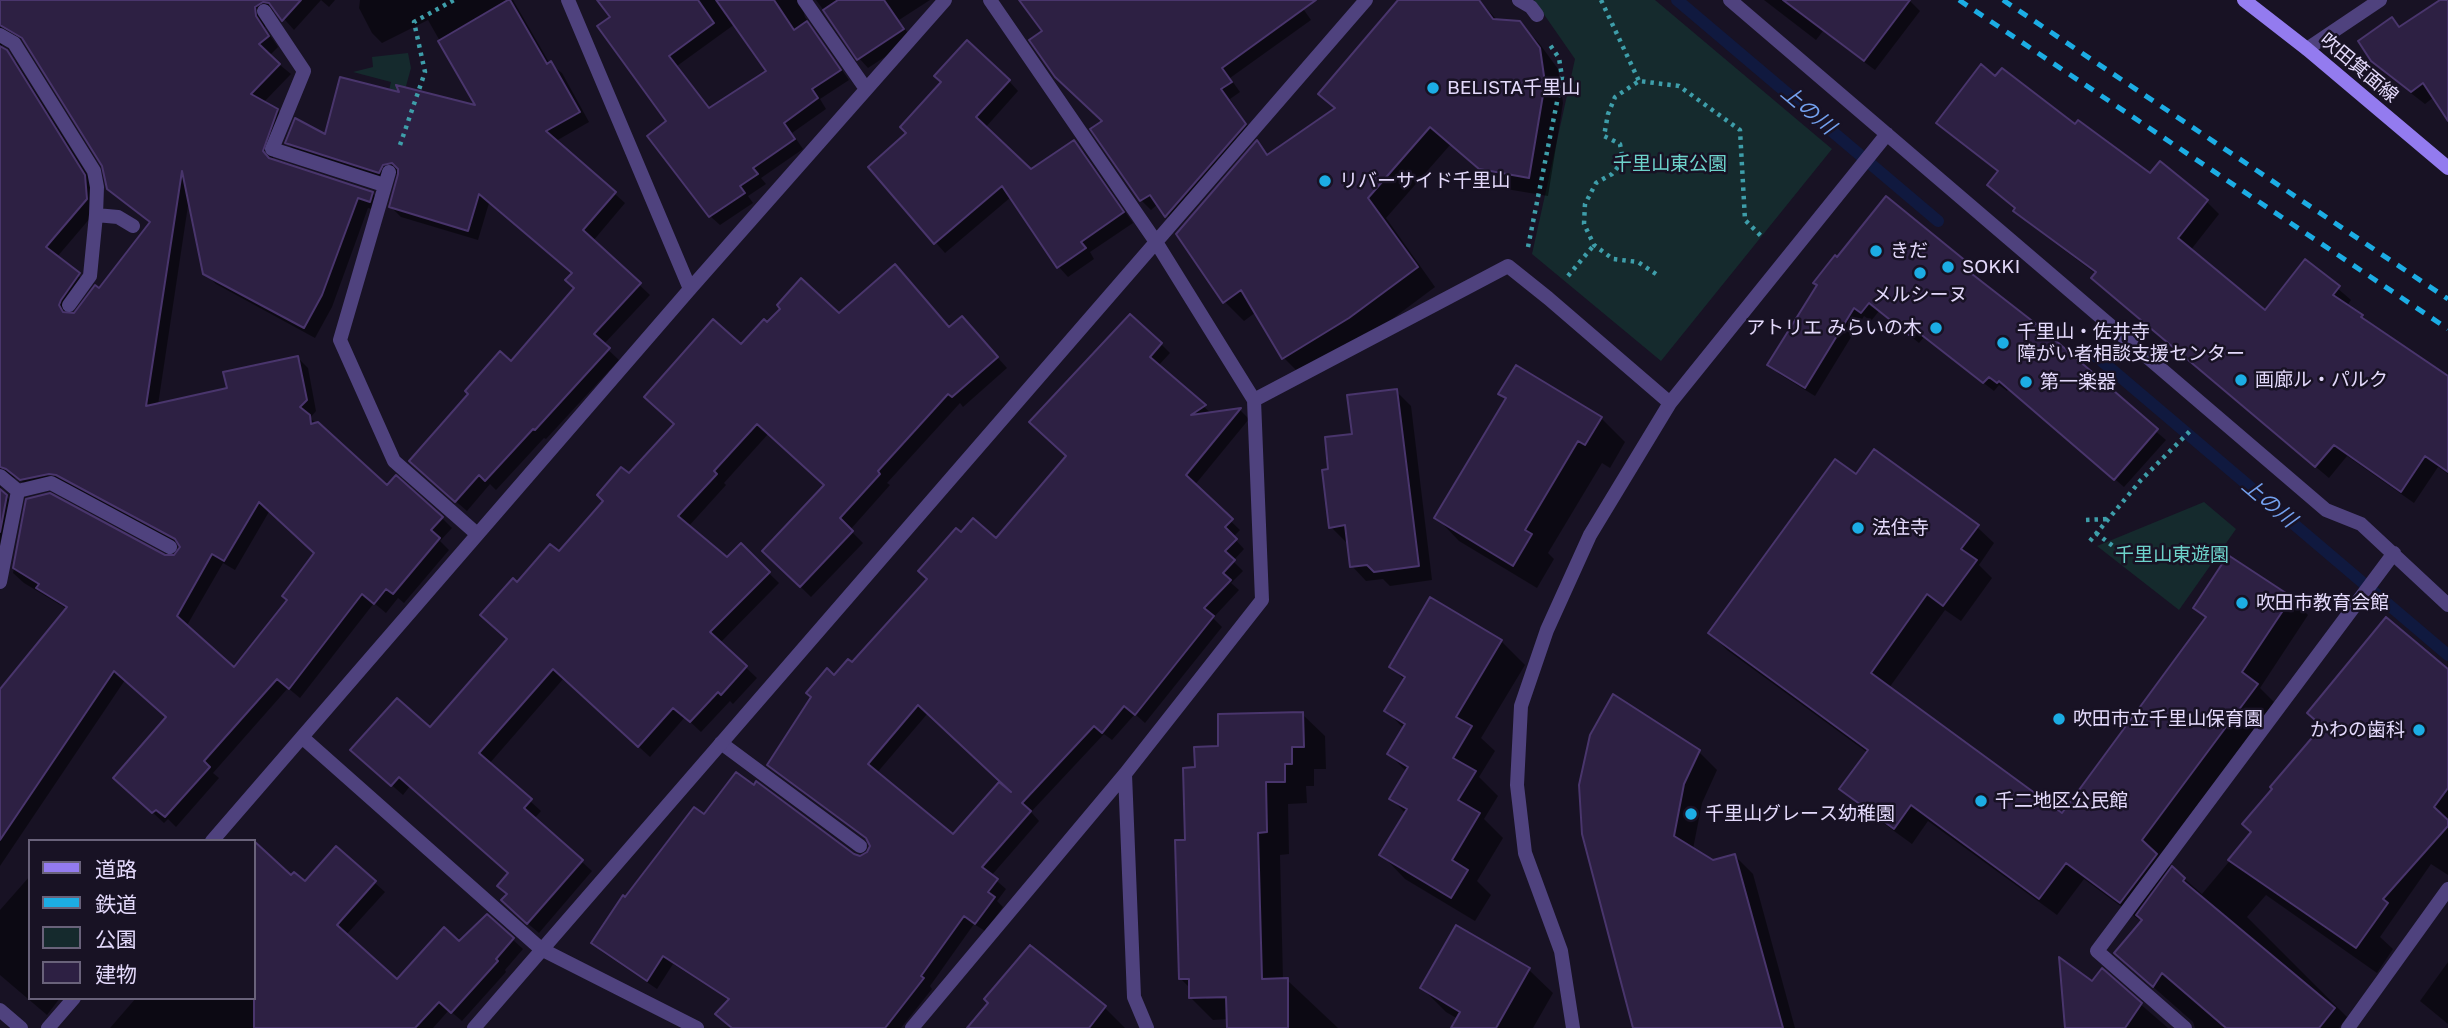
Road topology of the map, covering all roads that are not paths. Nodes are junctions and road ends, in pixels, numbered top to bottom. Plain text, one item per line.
1 (568, 0) edge
2 (804, 0) edge
3 (946, 0) edge
4 (989, 0) edge
5 (1366, 0) edge
6 (1519, 0) edge
7 (1730, 0) edge
8 (2244, 0) edge
9 (2380, 0) edge
10 (264, 11) dead end
11 (1537, 15) road end
12 (0, 34) edge
13 (2307, 49) junction
14 (866, 89) junction
15 (1887, 134) junction
16 (2448, 168) edge
17 (96, 215) junction
18 (133, 226) dead end
19 (1156, 242) junction
20 (690, 289) junction
21 (69, 305) dead end
22 (1254, 400) junction
23 (1670, 403) junction
24 (0, 476) edge
25 (18, 491) junction
26 (477, 534) junction
27 (170, 547) dead end
28 (2394, 553) junction
29 (0, 582) edge
30 (2448, 605) edge
31 (303, 737) junction
32 (721, 743) junction
33 (1125, 774) junction
34 (214, 839) edge
35 (860, 846) dead end
36 (2448, 889) edge
37 (541, 949) junction
38 (72, 1000) edge
39 (0, 1010) edge
40 (21, 1028) edge
41 (48, 1028) edge
42 (474, 1028) edge
43 (697, 1028) edge
44 (912, 1028) edge
45 (1147, 1028) edge
46 (1573, 1028) edge
47 (2185, 1028) edge
48 (2348, 1028) edge

1 - 20 street
2 - 14 street
3 - 14 street
4 - 19 street
5 - 19 street
6 - 11 street
7 - 15 street
8 - 13 main road, 吹田箕面線
9 - 13 street
10 - 26 street
12 - 17 street
13 - 16 main road, 吹田箕面線
14 - 20 street
15 - 23 street
15 - 28 street
17 - 18 street
17 - 21 street
19 - 22 street
19 - 32 street
20 - 26 street
22 - 23 street
22 - 33 street
23 - 46 street
24 - 25 street
25 - 27 street
25 - 29 street
26 - 31 street
28 - 30 street
28 - 47 street
31 - 34 street
31 - 37 street
32 - 35 street
32 - 37 street
33 - 44 street
33 - 45 street
36 - 48 street
37 - 42 street
37 - 43 street
38 - 41 street
39 - 40 street

